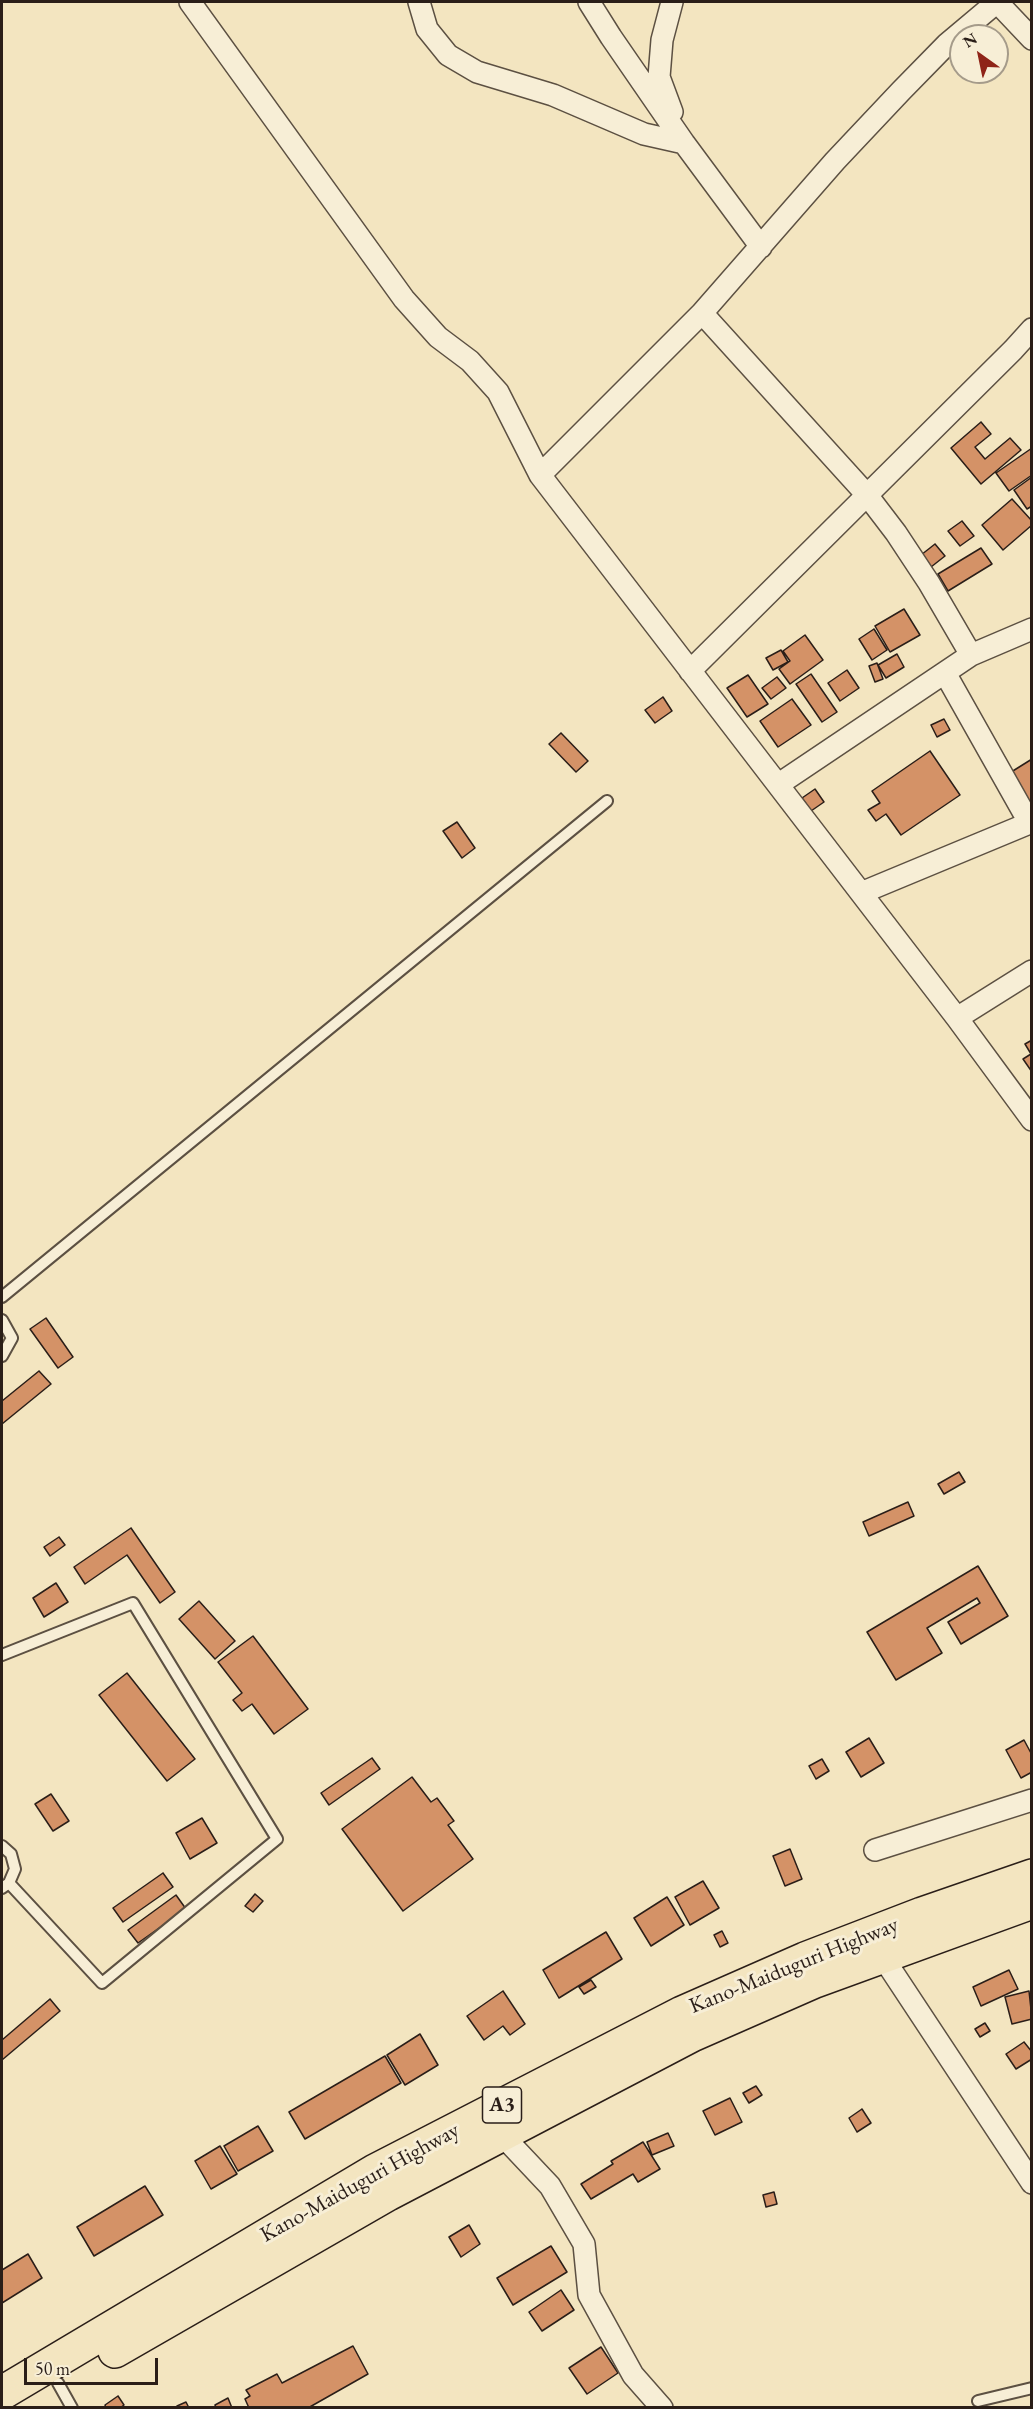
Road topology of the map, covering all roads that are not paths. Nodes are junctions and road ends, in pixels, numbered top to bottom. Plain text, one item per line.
1 (192, 2) edge
2 (419, 2) edge
3 (589, 2) edge
4 (672, 2) edge
5 (997, 2) edge
6 (1032, 39) edge
7 (684, 143) junction
8 (761, 247) junction
9 (702, 313) junction
10 (1032, 329) edge
11 (540, 475) junction
12 (867, 495) junction
13 (1032, 628) edge
14 (971, 655) junction
15 (690, 671) junction
16 (945, 673) junction
17 (779, 784) junction
18 (607, 801) dead end
19 (1030, 822) edge
20 (861, 892) junction
21 (1032, 971) edge
22 (957, 1018) junction
23 (1032, 1120) edge
24 (2, 1297) edge
25 (2, 1320) edge
26 (2, 1356) edge
27 (2, 1655) edge
28 (1032, 1800) edge
29 (2, 1846) edge
30 (875, 1850) dead end
31 (1032, 1876) edge
32 (5, 1886) edge
33 (1032, 1902) edge
34 (882, 1956) junction
35 (501, 2134) junction
36 (1032, 2183) edge
37 (1032, 2388) edge
38 (2, 2393) edge
39 (65, 2395) edge
40 (978, 2401) dead end
41 (18, 2408) edge
42 (662, 2408) edge

1 - 11 street
2 - 7 street
3 - 7 street
4 - 7 street
5 - 6 street
5 - 8 street
7 - 8 street
8 - 9 street
9 - 11 street
9 - 12 street
10 - 12 street
11 - 15 street
12 - 14 street
12 - 15 street
13 - 14 street
14 - 16 street
15 - 17 street
16 - 17 street
16 - 19 street
17 - 20 street
18 - 24 lane
19 - 20 street
20 - 22 street
21 - 22 street
22 - 23 street
25 - 26 lane
27 - 32 lane
28 - 30 street
29 - 32 lane
31 - 38 highway, Kano-Maiduguri Highway / A3
33 - 34 highway, Kano-Maiduguri Highway / A3
34 - 35 highway, Kano-Maiduguri Highway / A3
34 - 36 street
35 - 39 highway, Kano-Maiduguri Highway / A3
35 - 42 street
37 - 40 lane
39 - 41 highway, Kano-Maiduguri Highway / A3

